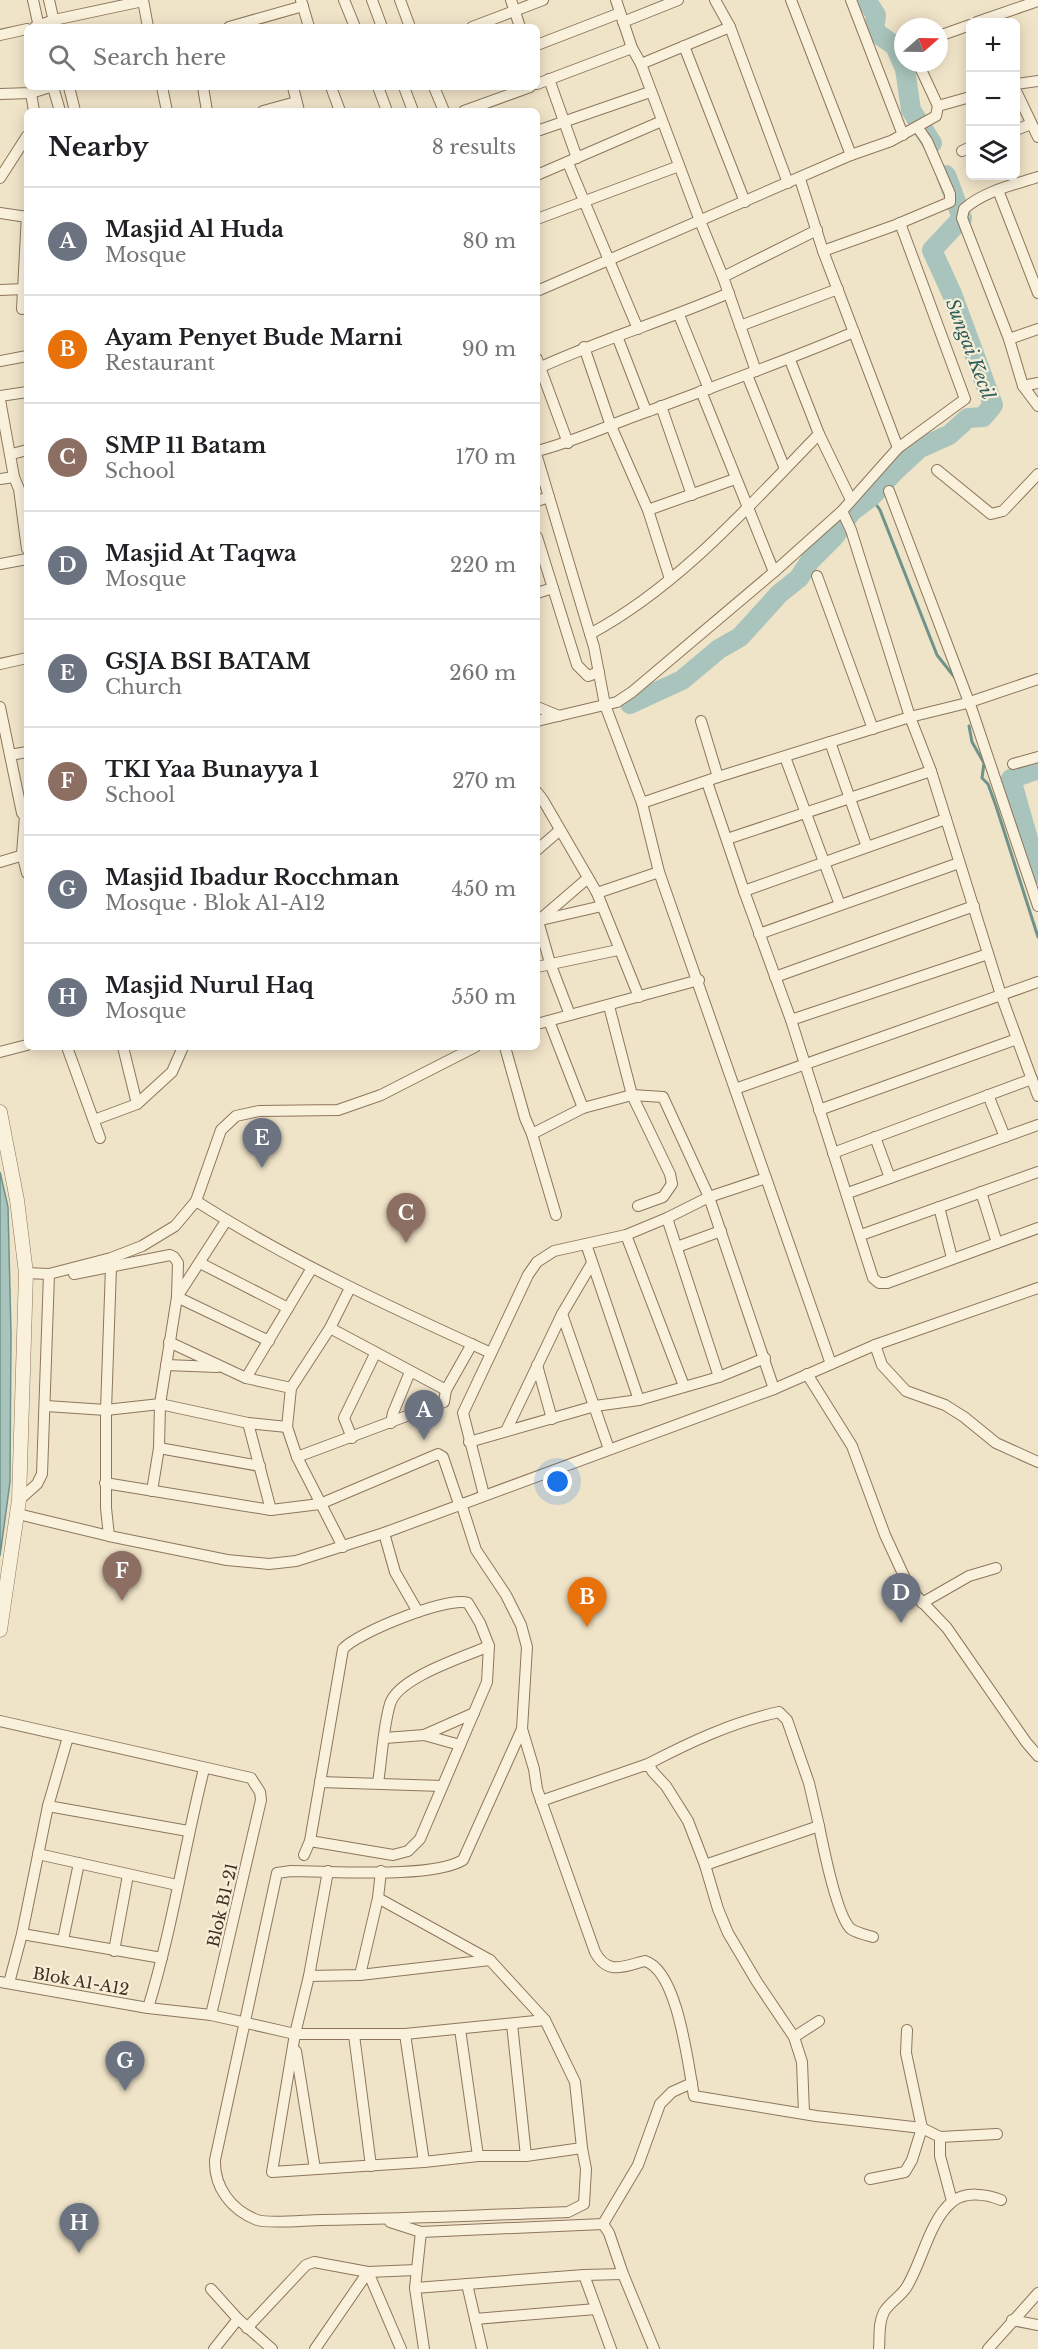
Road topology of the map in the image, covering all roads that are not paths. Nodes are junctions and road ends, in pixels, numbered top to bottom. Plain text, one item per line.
1 (33, 0) edge
2 (50, 0) edge
3 (143, 0) edge
4 (344, 0) edge
5 (372, 0) edge
6 (400, 0) edge
7 (543, 0) edge
8 (616, 0) edge
9 (678, 0) edge
10 (715, 0) edge
11 (791, 0) edge
12 (851, 0) edge
13 (1038, 1) edge
14 (302, 3) edge
15 (513, 5) edge
16 (622, 18) junction
17 (989, 18) edge
18 (54, 23) edge
19 (37, 24) edge
20 (147, 24) edge
21 (238, 24) edge
22 (308, 24) edge
23 (354, 24) edge
24 (381, 24) edge
25 (409, 24) edge
26 (478, 24) edge
27 (519, 24) edge
28 (966, 26) edge
29 (730, 27) junction
30 (24, 30) edge
31 (948, 33) edge
32 (0, 35) edge
33 (540, 44) edge
34 (684, 46) junction
35 (632, 48) junction
36 (641, 64) junction
37 (922, 72) edge
38 (540, 81) edge
39 (1038, 81) edge
40 (1020, 83) edge
41 (540, 85) edge
42 (41, 90) edge
43 (52, 90) edge
44 (70, 90) edge
45 (163, 90) edge
46 (204, 90) edge
47 (294, 90) edge
48 (332, 90) edge
49 (379, 90) edge
50 (405, 90) edge
51 (435, 90) edge
52 (518, 90) edge
53 (651, 92) junction
54 (31, 93) junction
55 (1, 95) edge
56 (966, 99) edge
57 (1020, 100) edge
58 (297, 106) edge
59 (33, 108) edge
60 (59, 108) edge
61 (74, 108) edge
62 (167, 108) edge
63 (206, 108) edge
64 (339, 108) edge
65 (386, 108) edge
66 (412, 108) edge
67 (443, 108) edge
68 (472, 108) edge
69 (937, 111) junction
70 (564, 121) junction
71 (662, 122) junction
72 (1031, 124) junction
73 (919, 127) junction
74 (1020, 128) edge
75 (540, 130) edge
76 (903, 135) junction
77 (1038, 137) edge
78 (24, 141) edge
79 (851, 155) junction
80 (572, 161) junction
81 (679, 165) junction
82 (540, 174) edge
83 (0, 177) edge
84 (1038, 177) edge
85 (800, 179) junction
86 (788, 183) junction
87 (998, 190) junction
88 (584, 202) junction
89 (745, 202) junction
90 (0, 213) edge
91 (24, 217) edge
92 (540, 218) edge
93 (700, 221) junction
94 (900, 223) junction
95 (817, 230) junction
96 (824, 251) junction
97 (609, 261) junction
98 (723, 277) junction
99 (24, 289) joint
100 (0, 290) edge
101 (540, 290) edge
102 (838, 290) junction
103 (729, 293) junction
104 (1038, 293) edge
105 (22, 309) dead end
106 (679, 315) junction
107 (740, 326) junction
108 (638, 329) junction
109 (1038, 329) edge
110 (854, 332) junction
111 (617, 336) junction
112 (1010, 339) junction
113 (584, 348) junction
114 (24, 357) edge
115 (790, 360) junction
116 (0, 361) edge
117 (540, 363) edge
118 (540, 366) edge
119 (751, 373) junction
120 (1038, 382) edge
121 (1023, 386) junction
122 (705, 390) junction
123 (24, 393) edge
124 (0, 398) edge
125 (661, 406) junction
126 (1038, 406) edge
127 (646, 411) junction
128 (610, 426) junction
129 (819, 434) junction
130 (568, 443) junction
131 (898, 448) junction
132 (540, 450) edge
133 (24, 451) edge
134 (12, 454) junction
135 (540, 467) edge
136 (785, 469) junction
137 (937, 470) dead end
138 (1038, 474) edge
139 (14, 477) junction
140 (735, 479) junction
141 (0, 480) edge
142 (1038, 484) edge
143 (23, 488) edge
144 (889, 491) dead end
145 (692, 495) junction
146 (549, 497) junction
147 (1016, 498) junction
148 (540, 500) edge
149 (851, 500) junction
150 (24, 503) edge
151 (648, 510) junction
152 (747, 510) junction
153 (843, 515) junction
154 (540, 547) edge
155 (24, 560) edge
156 (0, 564) edge
157 (774, 572) junction
158 (817, 576) dead end
159 (670, 579) junction
160 (552, 588) junction
161 (540, 592) edge
162 (590, 634) junction
163 (24, 659) edge
164 (0, 664) edge
165 (599, 672) junction
166 (1038, 679) edge
167 (969, 702) junction
168 (605, 705) junction
169 (0, 707) edge
170 (540, 708) edge
171 (559, 716) junction
172 (910, 717) junction
173 (540, 720) edge
174 (701, 721) dead end
175 (873, 729) junction
176 (830, 742) junction
177 (24, 753) edge
178 (10, 755) junction
179 (1038, 756) edge
180 (785, 758) junction
181 (1014, 764) dead end
182 (931, 771) junction
183 (718, 777) junction
184 (707, 782) junction
185 (540, 797) edge
186 (849, 797) junction
187 (642, 803) junction
188 (24, 809) edge
189 (806, 812) junction
190 (946, 819) junction
191 (560, 830) junction
192 (727, 839) junction
193 (540, 841) edge
194 (867, 848) junction
195 (24, 854) edge
196 (0, 862) edge
197 (825, 862) junction
198 (959, 862) junction
199 (660, 872) junction
200 (588, 878) junction
201 (744, 891) junction
202 (597, 893) junction
203 (840, 905) junction
204 (602, 906) junction
205 (974, 906) junction
206 (1038, 906) edge
207 (540, 919) edge
208 (540, 921) edge
209 (540, 928) edge
210 (759, 934) junction
211 (618, 950) junction
212 (988, 954) junction
213 (550, 963) junction
214 (540, 966) edge
215 (775, 977) junction
216 (699, 980) junction
217 (1038, 982) edge
218 (639, 996) junction
219 (1001, 996) junction
220 (609, 1006) junction
221 (570, 1015) junction
222 (791, 1020) junction
223 (549, 1021) junction
224 (540, 1023) edge
225 (1017, 1039) junction
226 (24, 1046) edge
227 (68, 1050) edge
228 (124, 1050) edge
229 (181, 1050) edge
230 (469, 1050) edge
231 (506, 1050) edge
232 (0, 1052) edge
233 (806, 1064) junction
234 (1032, 1079) junction
235 (735, 1089) junction
236 (632, 1095) junction
237 (988, 1095) junction
238 (1038, 1096) edge
239 (137, 1104) junction
240 (584, 1108) junction
241 (819, 1110) junction
242 (0, 1112) edge
243 (94, 1120) junction
244 (1038, 1125) edge
245 (532, 1134) junction
246 (875, 1137) junction
247 (1005, 1137) junction
248 (100, 1138) dead end
249 (833, 1153) junction
250 (1038, 1172) edge
251 (766, 1178) junction
252 (890, 1178) junction
253 (981, 1192) junction
254 (848, 1193) junction
255 (709, 1197) junction
256 (196, 1202) junction
257 (638, 1206) dead end
258 (939, 1207) junction
259 (556, 1215) dead end
260 (667, 1218) junction
261 (226, 1221) junction
262 (1038, 1228) edge
263 (721, 1231) junction
264 (626, 1235) junction
265 (861, 1235) junction
266 (997, 1243) junction
267 (586, 1244) junction
268 (677, 1247) junction
269 (952, 1258) junction
270 (200, 1263) junction
271 (592, 1263) junction
272 (111, 1267) junction
273 (312, 1268) junction
274 (26, 1273) junction
275 (50, 1277) junction
276 (350, 1288) junction
277 (1038, 1288) edge
278 (177, 1297) junction
279 (288, 1308) junction
280 (562, 1314) junction
281 (330, 1328) junction
282 (269, 1341) junction
283 (169, 1342) junction
284 (472, 1344) junction
285 (875, 1345) junction
286 (491, 1353) junction
287 (375, 1354) junction
288 (765, 1358) junction
289 (831, 1364) junction
290 (166, 1365) junction
291 (537, 1365) junction
292 (222, 1367) junction
293 (410, 1372) junction
294 (807, 1374) junction
295 (719, 1377) junction
296 (246, 1378) junction
297 (684, 1386) junction
298 (291, 1388) junction
299 (774, 1389) junction
300 (446, 1390) junction
301 (639, 1400) junction
302 (159, 1404) junction
303 (45, 1406) junction
304 (106, 1410) junction
305 (596, 1410) junction
306 (552, 1419) junction
307 (248, 1423) junction
308 (391, 1423) junction
309 (287, 1427) junction
310 (506, 1431) junction
311 (352, 1438) junction
312 (469, 1442) junction
313 (159, 1448) junction
314 (609, 1449) junction
315 (297, 1457) junction
316 (1038, 1462) edge
317 (260, 1466) junction
318 (105, 1483) junction
319 (152, 1491) junction
320 (484, 1495) junction
321 (460, 1503) junction
322 (320, 1504) junction
323 (18, 1507) junction
324 (271, 1510) junction
325 (384, 1533) junction
326 (109, 1536) junction
327 (343, 1547) junction
328 (996, 1568) dead end
329 (922, 1603) junction
330 (2, 1607) edge
331 (418, 1612) junction
332 (0, 1630) edge
333 (489, 1646) junction
334 (474, 1713) junction
335 (0, 1721) edge
336 (522, 1729) junction
337 (424, 1735) junction
338 (68, 1737) junction
339 (385, 1738) junction
340 (460, 1744) junction
341 (1038, 1756) edge
342 (648, 1764) junction
343 (204, 1769) junction
344 (320, 1782) junction
345 (378, 1783) junction
346 (442, 1786) junction
347 (541, 1801) junction
348 (48, 1806) junction
349 (819, 1826) junction
350 (188, 1831) junction
351 (310, 1841) junction
352 (38, 1854) junction
353 (304, 1855) dead end
354 (79, 1863) junction
355 (705, 1864) junction
356 (327, 1871) junction
357 (381, 1872) junction
358 (128, 1875) junction
359 (177, 1886) junction
360 (378, 1898) junction
361 (22, 1934) junction
362 (873, 1937) dead end
363 (63, 1940) junction
364 (114, 1951) junction
365 (162, 1958) junction
366 (490, 1960) junction
367 (309, 1976) junction
368 (360, 1976) junction
369 (4, 1982) edge
370 (148, 2008) junction
371 (211, 2015) junction
372 (545, 2020) junction
373 (819, 2021) dead end
374 (244, 2023) junction
375 (512, 2024) junction
376 (460, 2029) junction
377 (907, 2030) dead end
378 (405, 2034) junction
379 (354, 2035) junction
380 (794, 2037) junction
381 (295, 2038) junction
382 (692, 2083) junction
383 (804, 2113) junction
384 (922, 2128) junction
385 (997, 2134) dead end
386 (940, 2137) junction
387 (582, 2148) junction
388 (478, 2156) junction
389 (526, 2156) junction
390 (424, 2162) junction
391 (371, 2166) junction
392 (315, 2169) junction
393 (870, 2179) dead end
394 (1001, 2200) dead end
395 (952, 2201) junction
396 (381, 2219) junction
397 (603, 2224) junction
398 (421, 2232) junction
399 (416, 2270) junction
400 (368, 2272) junction
401 (623, 2274) junction
402 (584, 2275) junction
403 (467, 2284) junction
404 (415, 2288) junction
405 (211, 2289) dead end
406 (1038, 2293) edge
407 (596, 2309) junction
408 (238, 2319) junction
409 (475, 2319) junction
410 (1012, 2320) junction
411 (1038, 2325) edge
412 (247, 2328) junction
413 (270, 2348) edge
414 (214, 2349) edge
415 (315, 2349) edge
416 (401, 2349) edge
417 (424, 2349) edge
418 (482, 2349) edge
419 (611, 2349) edge
420 (654, 2349) edge
421 (879, 2349) edge
422 (987, 2349) edge

1 - 19 street
2 - 18 street
3 - 18 street
3 - 20 street
4 - 23 street
5 - 24 street
6 - 25 street
7 - 15 street
8 - 16 street
9 - 16 street
10 - 29 street
11 - 79 street
12 - 76 street
13 - 17 street
14 - 21 street
14 - 22 street
15 - 26 street
15 - 27 street
16 - 33 street
16 - 35 street
28 - 31 street
29 - 34 street
29 - 86 street
30 - 32 street
34 - 36 street
34 - 89 street
35 - 36 street
35 - 38 street
36 - 53 street
37 - 69 street
39 - 40 street
41 - 70 street
42 - 54 street
43 - 60 street
44 - 61 street
45 - 62 street
46 - 63 street
47 - 58 street
48 - 64 street
49 - 65 street
50 - 66 street
51 - 67 street
52 - 68 street
53 - 70 street
53 - 71 street
54 - 55 street
54 - 59 street
56 - 69 street
57 - 72 street
69 - 73 street
70 - 75 street
70 - 80 street
71 - 80 street
71 - 81 street
72 - 74 street
72 - 77 street
73 - 76 street
73 - 94 street
76 - 79 street
78 - 83 street
79 - 85 street
80 - 82 street
80 - 88 street
81 - 88 street
81 - 93 street
84 - 87 street
85 - 86 street
85 - 95 street
86 - 89 street
87 - 104 street
87 - 112 street
88 - 92 street
88 - 97 street
89 - 93 street
90 - 91 street
93 - 97 street
93 - 98 street
94 - 96 street
94 - 131 street
95 - 96 street
95 - 98 street
96 - 102 street
97 - 101 street
97 - 108 street
98 - 103 street
99 - 100 street
99 - 105 street
102 - 107 street
102 - 110 street
103 - 106 street
103 - 107 street
106 - 108 street
106 - 122 street
107 - 119 street
108 - 111 street
109 - 112 street
110 - 115 street
110 - 131 street
111 - 113 street
111 - 127 street
112 - 121 street
113 - 117 street
113 - 128 street
114 - 116 street
115 - 119 street
115 - 129 street
118 - 130 street
119 - 122 street
119 - 136 street
120 - 121 street
121 - 126 street
122 - 125 street
122 - 140 street
123 - 124 street
124 - 134 street
125 - 127 street
125 - 145 street
127 - 128 street
128 - 130 street
128 - 151 street
129 - 136 street
129 - 149 street
130 - 132 street
131 - 149 street
133 - 134 street
134 - 139 street
135 - 146 street
136 - 152 street
137 - 147 street
138 - 147 street
139 - 141 street
139 - 143 street
140 - 145 street
140 - 152 street
142 - 147 street
143 - 150 street
144 - 167 street
145 - 151 street
146 - 148 street
146 - 162 street
149 - 153 street
151 - 159 street
152 - 157 street
152 - 159 street
153 - 157 street
153 - 172 street
154 - 160 street
155 - 156 street
157 - 168 street
158 - 175 street
159 - 162 street
160 - 161 street
160 - 165 street
162 - 165 street
163 - 164 street
165 - 168 street
166 - 167 street
167 - 172 street
167 - 206 street
168 - 171 street
168 - 187 street
169 - 178 street
170 - 171 street
171 - 173 street
172 - 175 street
172 - 182 street
174 - 183 street
175 - 176 street
176 - 180 street
176 - 186 street
177 - 178 street
178 - 188 street
179 - 181 street
180 - 183 street
180 - 189 street
182 - 186 street
182 - 190 street
183 - 184 street
184 - 187 street
184 - 192 street
185 - 191 street
186 - 189 street
186 - 194 street
187 - 199 street
189 - 192 street
189 - 197 street
190 - 194 street
190 - 198 street
191 - 193 street
191 - 200 street
192 - 201 street
194 - 197 street
195 - 196 street
197 - 201 street
197 - 203 street
198 - 203 street
198 - 205 street
199 - 202 street
199 - 216 street
200 - 202 street
200 - 207 street
201 - 210 street
202 - 204 street
203 - 210 street
204 - 208 street
204 - 211 street
205 - 212 street
205 - 215 street
209 - 213 street
210 - 215 street
211 - 213 street
211 - 218 street
212 - 219 street
212 - 222 street
213 - 214 street
213 - 221 street
215 - 222 street
216 - 218 street
216 - 235 street
217 - 219 street
218 - 220 street
219 - 225 street
219 - 233 street
220 - 221 street
220 - 236 street
221 - 223 street
222 - 233 street
223 - 224 street
223 - 240 street
225 - 234 street
225 - 241 street
226 - 232 street
227 - 243 street
228 - 239 street
229 - 239 street
230 - 256 street
231 - 245 street
233 - 235 street
233 - 241 street
234 - 237 street
234 - 238 street
235 - 251 street
236 - 240 street
236 - 255 street
236 - 257 street
237 - 246 street
237 - 247 street
239 - 243 street
240 - 245 street
241 - 249 street
242 - 274 street
243 - 248 street
244 - 247 street
245 - 259 street
246 - 249 street
246 - 252 street
247 - 252 street
249 - 254 street
250 - 253 street
251 - 255 street
251 - 289 street
252 - 254 street
253 - 258 street
253 - 266 street
254 - 265 street
255 - 260 street
255 - 263 street
256 - 261 street
256 - 275 street
258 - 265 street
258 - 269 street
260 - 264 street
260 - 268 street
261 - 270 street
261 - 273 street
262 - 266 street
263 - 268 street
263 - 288 street
264 - 267 street
264 - 297 street
265 - 269 street
266 - 269 street
267 - 271 street
267 - 286 street
268 - 295 street
270 - 278 street
270 - 279 street
271 - 280 street
271 - 301 street
272 - 275 street
272 - 278 street
272 - 304 street
273 - 276 street
273 - 279 street
274 - 275 street
274 - 323 street
275 - 303 street
276 - 281 street
276 - 284 street
277 - 285 street
278 - 282 street
278 - 283 street
279 - 282 street
280 - 291 street
280 - 305 street
281 - 287 street
281 - 298 street
282 - 296 street
283 - 290 street
283 - 292 street
284 - 286 street
284 - 300 street
285 - 289 street
285 - 316 street
286 - 312 street
287 - 293 street
287 - 311 street
288 - 295 street
288 - 299 street
289 - 294 street
290 - 292 street
290 - 302 street
291 - 306 street
291 - 310 street
292 - 296 street
293 - 300 street
293 - 308 street
294 - 299 street
294 - 329 street
295 - 297 street
296 - 298 street
297 - 301 street
298 - 309 street
299 - 314 street
300 - 308 street
301 - 305 street
302 - 304 street
302 - 307 street
302 - 313 street
303 - 304 street
303 - 323 street
304 - 318 street
305 - 306 street
305 - 314 street
306 - 310 street
307 - 309 street
307 - 317 street
308 - 311 street
309 - 315 street
310 - 312 street
311 - 315 street
312 - 320 street
313 - 317 street
313 - 319 street
314 - 320 street
315 - 322 street
317 - 324 street
318 - 319 street
318 - 326 street
319 - 324 street
320 - 321 street
321 - 322 street
321 - 325 street
321 - 336 street
322 - 324 street
322 - 327 street
323 - 326 street
323 - 330 street
325 - 327 street
325 - 331 street
326 - 327 street
328 - 329 street
329 - 341 street
330 - 332 street
331 - 333 street
331 - 344 street
333 - 334 street
333 - 339 street
334 - 337 street
334 - 340 street
335 - 338 street
336 - 347 street
336 - 357 street
337 - 339 street
337 - 340 street
338 - 343 street
338 - 348 street
339 - 345 street
340 - 346 street
342 - 347 street
342 - 349 street
342 - 355 street
343 - 350 street
343 - 371 street, Blok B1-21
344 - 345 street
344 - 351 street
345 - 346 street
346 - 351 street
347 - 382 street
348 - 350 street
348 - 352 street
349 - 355 street
349 - 362 street
350 - 359 street
351 - 353 street
352 - 354 street
352 - 361 street
354 - 358 street
354 - 363 street
355 - 380 street
356 - 357 street
356 - 367 street
356 - 374 street
357 - 360 street
358 - 359 street
358 - 364 street
359 - 365 street
360 - 366 street
360 - 368 street
361 - 363 street
361 - 369 street
363 - 364 street
364 - 365 street
365 - 370 street
366 - 368 street
366 - 372 street
367 - 368 street
367 - 381 street
369 - 370 street, Blok A1-A12
370 - 371 street, Blok A1-A12
371 - 374 street, Blok A1-A12
372 - 375 street, Blok A1-A12
372 - 387 street
373 - 380 street
374 - 381 street, Blok A1-A12
374 - 396 street
375 - 376 street, Blok A1-A12
375 - 389 street
376 - 378 street, Blok A1-A12
376 - 388 street
377 - 384 street
378 - 379 street, Blok A1-A12
378 - 390 street
379 - 381 street, Blok A1-A12
379 - 391 street
380 - 383 street
381 - 392 street
381 - 392 street
382 - 383 street
382 - 397 street
383 - 384 street
384 - 386 street
384 - 393 street
385 - 386 street
386 - 395 street
387 - 389 street
387 - 396 street
388 - 389 street
388 - 390 street
390 - 391 street
391 - 392 street
394 - 395 street
395 - 421 street
396 - 398 street
397 - 398 street
397 - 401 street
398 - 399 street
399 - 400 street
399 - 404 street
400 - 412 street
400 - 415 street
400 - 416 street
401 - 402 street
401 - 420 street
402 - 403 street
402 - 407 street
403 - 404 street
403 - 409 street
404 - 417 street
405 - 408 street
406 - 410 street
407 - 409 street
407 - 419 street
408 - 412 street
408 - 414 street
409 - 418 street
410 - 411 street
410 - 422 street
412 - 413 street

